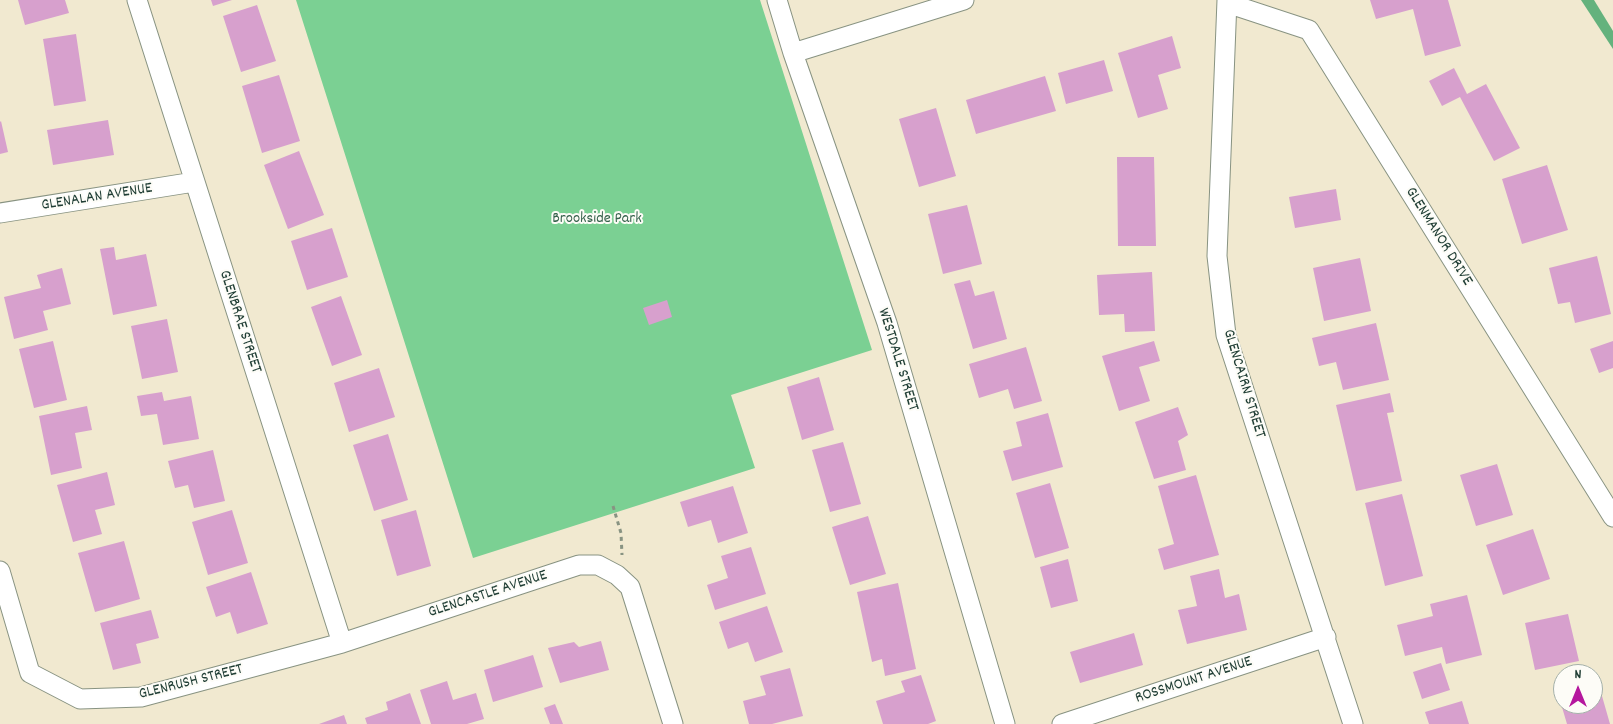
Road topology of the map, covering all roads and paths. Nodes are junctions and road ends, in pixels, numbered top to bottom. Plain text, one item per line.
1 (137, 0) edge
2 (776, 0) edge
3 (964, 0) edge
4 (1227, 2) edge
5 (793, 53) junction
6 (194, 182) junction
7 (0, 213) edge
8 (613, 506) dead end
9 (1613, 517) edge
10 (0, 571) edge
11 (624, 581) junction
12 (1326, 637) junction
13 (342, 643) junction
14 (673, 724) edge
15 (1005, 724) edge
16 (1062, 724) edge
17 (1353, 724) edge

1 - 6 street, GLENBRAE STREET
2 - 5 street, WESTDALE STREET
3 - 5 street
4 - 9 street, GLENMANOR DRIVE
4 - 12 street, GLENCAIRN STREET
5 - 15 street, WESTDALE STREET
6 - 7 street, GLENALAN AVENUE
6 - 13 street, GLENBRAE STREET
8 - 11 path
10 - 13 street, GLENRUSH STREET
11 - 13 street, GLENCASTLE AVENUE
11 - 14 street
12 - 16 street, ROSSMOUNT AVENUE
12 - 17 street, GLENCAIRN STREET

